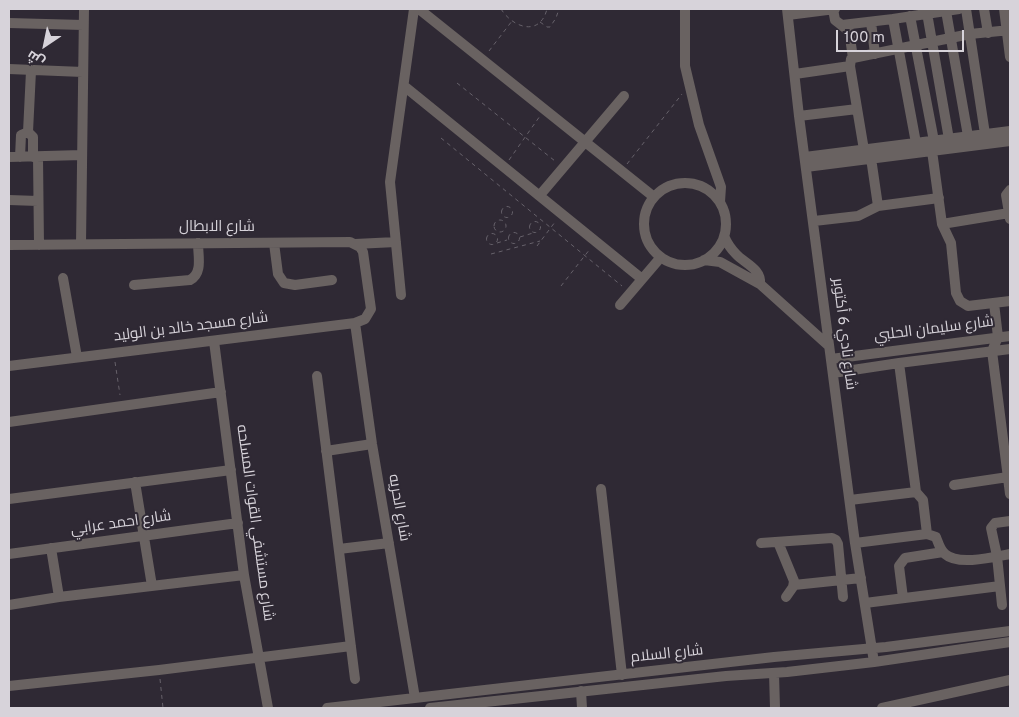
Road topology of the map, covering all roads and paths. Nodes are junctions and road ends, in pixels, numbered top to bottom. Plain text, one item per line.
1 (84, 9) edge
2 (414, 9) edge
3 (420, 9) edge
4 (501, 9) edge
5 (547, 9) edge
6 (558, 9) edge
7 (685, 9) edge
8 (834, 9) edge
9 (959, 9) edge
10 (966, 9) edge
11 (984, 9) edge
12 (1004, 9) edge
13 (946, 11) junction
14 (788, 12) edge
15 (927, 13) junction
16 (910, 16) junction
17 (893, 19) junction
18 (512, 20) junction
19 (540, 22) junction
20 (872, 22) junction
21 (9, 23) edge
22 (842, 25) junction
23 (83, 26) junction
24 (1008, 31) edge
25 (988, 32) junction
26 (970, 34) junction
27 (950, 38) junction
28 (933, 42) junction
29 (917, 46) junction
30 (899, 49) junction
31 (875, 54) junction
32 (1010, 57) edge
33 (483, 59) junction
34 (851, 62) junction
35 (9, 69) edge
36 (31, 71) junction
37 (82, 72) junction
38 (795, 74) junction
39 (457, 83) dead end
40 (404, 86) junction
41 (689, 86) junction
42 (624, 96) dead end
43 (544, 109) junction
44 (857, 109) junction
45 (799, 116) junction
46 (1010, 131) edge
47 (28, 132) junction
48 (985, 134) junction
49 (968, 136) junction
50 (525, 137) junction
51 (441, 138) dead end
52 (1010, 141) edge
53 (585, 142) junction
54 (916, 143) junction
55 (950, 144) junction
56 (933, 146) junction
57 (864, 150) junction
58 (82, 155) junction
59 (14, 157) edge
60 (35, 157) junction
61 (871, 158) junction
62 (805, 162) junction
63 (504, 167) junction
64 (563, 168) junction
65 (622, 171) junction
66 (1010, 190) edge
67 (540, 196) junction
68 (654, 197) junction
69 (938, 198) junction
70 (9, 200) edge
71 (38, 201) junction
72 (720, 202) junction
73 (878, 206) junction
74 (1009, 216) edge
75 (506, 218) junction
76 (503, 221) junction
77 (814, 221) junction
78 (555, 222) dead end
79 (942, 224) junction
80 (551, 228) junction
81 (497, 231) junction
82 (534, 233) junction
83 (495, 234) junction
84 (724, 236) junction
85 (520, 238) junction
86 (509, 240) junction
87 (540, 241) junction
88 (596, 241) junction
89 (396, 242) junction
90 (274, 243) junction
91 (496, 243) junction
92 (81, 244) junction
93 (198, 244) junction
94 (355, 244) junction
95 (515, 244) junction
96 (9, 245) edge
97 (39, 245) junction
98 (537, 246) dead end
99 (516, 247) junction
100 (491, 254) dead end
101 (585, 255) junction
102 (661, 257) junction
103 (704, 260) junction
104 (64, 278) dead end
105 (642, 279) junction
106 (332, 280) dead end
107 (760, 284) junction
108 (134, 285) dead end
109 (561, 286) dead end
110 (631, 293) junction
111 (401, 295) dead end
112 (1010, 301) edge
113 (994, 303) junction
114 (620, 306) dead end
115 (355, 323) junction
116 (1010, 336) edge
117 (998, 337) junction
118 (214, 340) junction
119 (830, 346) junction
120 (1010, 349) edge
121 (992, 351) junction
122 (114, 352) junction
123 (77, 357) junction
124 (831, 359) junction
125 (899, 363) junction
126 (9, 366) edge
127 (833, 373) junction
128 (317, 376) dead end
129 (221, 392) junction
130 (121, 406) junction
131 (9, 422) edge
132 (372, 444) junction
133 (1007, 445) edge
134 (326, 451) junction
135 (230, 470) junction
136 (1008, 477) junction
137 (135, 482) junction
138 (954, 485) dead end
139 (601, 489) dead end
140 (916, 492) junction
141 (1010, 494) edge
142 (9, 499) edge
143 (850, 500) junction
144 (1010, 521) edge
145 (238, 523) junction
146 (928, 534) junction
147 (143, 536) junction
148 (778, 542) junction
149 (389, 543) junction
150 (761, 543) dead end
151 (855, 543) junction
152 (52, 548) junction
153 (339, 549) junction
154 (943, 552) junction
155 (9, 554) edge
156 (1010, 554) edge
157 (996, 556) junction
158 (244, 575) junction
159 (861, 578) junction
160 (841, 580) junction
161 (794, 585) junction
162 (152, 586) junction
163 (1000, 586) junction
164 (59, 597) junction
165 (786, 597) dead end
166 (842, 598) dead end
167 (903, 598) junction
168 (865, 603) junction
169 (1002, 605) dead end
170 (9, 606) edge
171 (1010, 631) edge
172 (1010, 642) edge
173 (352, 646) junction
174 (872, 649) junction
175 (259, 658) junction
176 (874, 662) junction
177 (725, 663) junction
178 (159, 670) junction
179 (774, 674) junction
180 (622, 675) junction
181 (726, 676) junction
182 (355, 679) dead end
183 (1010, 680) edge
184 (9, 686) edge
185 (581, 692) junction
186 (415, 698) junction
187 (908, 705) edge
188 (163, 708) edge
189 (268, 708) edge
190 (328, 708) edge
191 (430, 708) edge
192 (582, 708) edge
193 (775, 708) edge
194 (882, 708) edge

1 - 23 street
2 - 40 street
3 - 33 street
4 - 18 path
5 - 19 path
6 - 19 path
7 - 41 street
8 - 14 street
8 - 22 street
9 - 13 street
10 - 26 street
11 - 25 street
12 - 24 street
13 - 15 street
13 - 27 street
14 - 38 street, شارع نادي 6 أكتوبر
15 - 16 street
15 - 28 street
16 - 17 street
16 - 29 street
17 - 20 street
17 - 30 street
18 - 19 path
18 - 33 path
20 - 22 street
20 - 31 street
21 - 23 street
22 - 34 street
23 - 37 street
24 - 25 street
24 - 32 street
25 - 26 street
26 - 27 street
26 - 48 street
27 - 28 street
27 - 49 street
28 - 29 street
28 - 55 street
29 - 30 street
29 - 56 street
30 - 31 street
30 - 54 street
31 - 34 street
33 - 43 street
34 - 38 street
34 - 44 street
35 - 36 street
36 - 37 street
36 - 47 street
37 - 58 street
38 - 45 street, شارع نادي 6 أكتوبر
39 - 50 path
40 - 63 street
40 - 89 street
41 - 65 path
41 - 72 street
42 - 53 street
43 - 50 path
43 - 53 street
44 - 45 street
44 - 57 street
45 - 62 street, شارع نادي 6 أكتوبر
46 - 48 street
47 - 59 street
47 - 60 street
48 - 49 street
49 - 55 street
50 - 63 path
50 - 64 path
51 - 80 path
52 - 55 street
53 - 64 street
53 - 65 street
54 - 56 street
54 - 57 street
55 - 56 street
56 - 61 street
56 - 69 street
57 - 62 street
58 - 60 street
58 - 92 street
59 - 60 street
60 - 71 street
61 - 62 street
61 - 73 street
62 - 77 street, شارع نادي 6 أكتوبر
63 - 67 street
64 - 67 street
65 - 68 street
66 - 74 street
67 - 88 street
68 - 72 street
68 - 102 street
69 - 73 street
69 - 79 street
70 - 71 street
71 - 97 street
72 - 84 street
73 - 77 street
74 - 79 street
75 - 75 path
75 - 76 path
76 - 81 path
76 - 81 path
77 - 119 street, شارع نادي 6 أكتوبر
78 - 80 path
79 - 113 street
80 - 87 path
80 - 101 path
81 - 83 path
82 - 82 path
82 - 85 path
83 - 91 path
83 - 91 path
84 - 103 street
84 - 107 street
85 - 86 path
85 - 95 path
86 - 91 path
86 - 95 path
87 - 98 path
87 - 99 path
88 - 101 path
88 - 105 street
89 - 94 street, شارع الابطال
89 - 111 street
90 - 93 street, شارع الابطال
90 - 94 street, شارع الابطال
90 - 106 street
92 - 93 street, شارع الابطال
92 - 97 street, شارع الابطال
93 - 108 street
94 - 115 street
95 - 99 path
96 - 97 street, شارع الابطال
99 - 100 path
101 - 109 path
101 - 110 path
102 - 103 street
102 - 105 street
103 - 107 street
104 - 123 street
105 - 110 street
107 - 119 street
110 - 114 street
112 - 113 street
113 - 117 street
115 - 118 street, شارع مسجد خالد بن الوليد
115 - 132 street, شارع الحريه
116 - 117 street, شارع سليمان الحلبي
117 - 121 street
117 - 124 street, شارع سليمان الحلبي
118 - 122 street, شارع مسجد خالد بن الوليد
118 - 129 street, شارع مستشفي القوات المسلحه
119 - 124 street, شارع نادي 6 أكتوبر
120 - 121 street, شارع سليمان الحلبي
121 - 125 street, شارع سليمان الحلبي
121 - 133 street
122 - 123 street, شارع مسجد خالد بن الوليد
122 - 130 path
123 - 126 street, شارع مسجد خالد بن الوليد
124 - 127 street, شارع نادي 6 أكتوبر
125 - 127 street, شارع سليمان الحلبي
125 - 140 street
127 - 143 street, شارع نادي 6 أكتوبر
128 - 134 street
129 - 130 street
129 - 135 street, شارع مستشفي القوات المسلحه
130 - 131 street
132 - 134 street
132 - 149 street, شارع الحريه
133 - 136 street
134 - 153 street
135 - 137 street
135 - 145 street, شارع مستشفي القوات المسلحه
136 - 138 street
136 - 141 street
137 - 142 street
137 - 147 street
139 - 180 street
140 - 143 street
140 - 146 street
143 - 151 street, شارع نادي 6 أكتوبر
144 - 157 street
145 - 147 street, شارع احمد عرابي
145 - 158 street, شارع مستشفي القوات المسلحه
146 - 151 street
146 - 154 street
147 - 152 street, شارع احمد عرابي
147 - 162 street
148 - 150 street
148 - 160 street
148 - 161 street
149 - 153 street
149 - 186 street, شارع الحريه
151 - 159 street, شارع نادي 6 أكتوبر
152 - 155 street, شارع احمد عرابي
152 - 164 street
153 - 173 street
154 - 157 street
154 - 167 street
156 - 157 street
157 - 163 street
158 - 162 street
158 - 175 street, شارع مستشفي القوات المسلحه
159 - 160 street
159 - 168 street, شارع نادي 6 أكتوبر
160 - 161 street
160 - 166 street
161 - 165 street
162 - 164 street
163 - 167 street
163 - 169 street
164 - 170 street
167 - 168 street
168 - 174 street, شارع نادي 6 أكتوبر
171 - 174 street, شارع السلام
172 - 176 street, شارع السلام
173 - 175 street
173 - 182 street
174 - 176 street, شارع نادي 6 أكتوبر
174 - 177 street, شارع السلام
175 - 178 street
175 - 189 street, شارع مستشفي القوات المسلحه
176 - 179 street, شارع السلام
177 - 180 street, شارع السلام
177 - 181 street
178 - 184 street
178 - 188 path
179 - 181 street, شارع السلام
179 - 193 street
180 - 186 street, شارع السلام
181 - 185 street, شارع السلام
183 - 187 street
185 - 191 street, شارع السلام
185 - 192 street
186 - 190 street, شارع السلام
187 - 194 street

